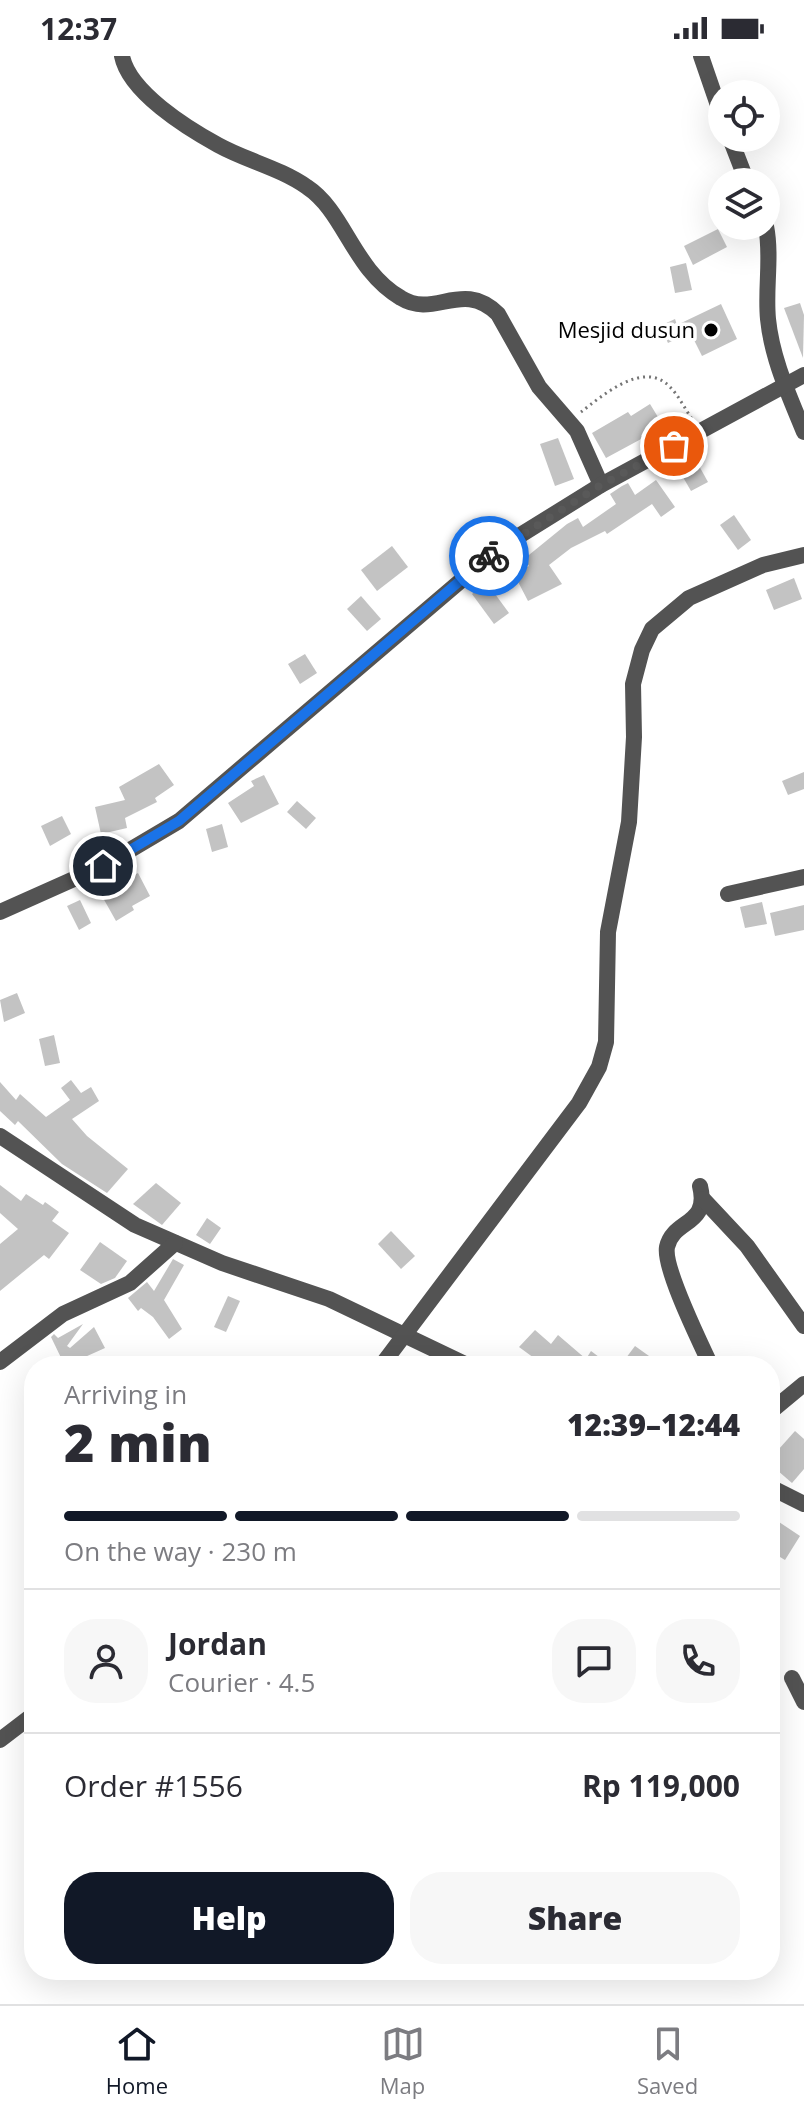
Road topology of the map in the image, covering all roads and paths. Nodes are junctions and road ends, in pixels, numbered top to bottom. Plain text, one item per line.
1 (122, 56) edge
2 (701, 56) edge
3 (709, 80) edge
4 (768, 240) edge
5 (804, 375) edge
6 (784, 386) junction
7 (569, 422) junction
8 (701, 432) junction
9 (804, 432) edge
10 (601, 485) junction
11 (804, 555) edge
12 (804, 877) edge
13 (728, 894) dead end
14 (0, 912) edge
15 (0, 1136) edge
16 (175, 1243) junction
17 (804, 1326) edge
18 (407, 1334) junction
19 (389, 1356) edge
20 (450, 1356) edge
21 (707, 1356) edge
22 (0, 1362) edge
23 (804, 1384) edge
24 (780, 1404) edge
25 (780, 1492) edge
26 (804, 1504) edge
27 (792, 1678) dead end
28 (804, 1702) edge
29 (24, 1722) edge
30 (0, 1740) edge

1 - 7 street
2 - 3 street
4 - 6 street
5 - 6 street
6 - 8 street
6 - 9 street
7 - 8 path
7 - 10 street
8 - 10 street
10 - 14 street
11 - 18 street
12 - 13 street
15 - 16 street
16 - 18 street
16 - 22 street
17 - 21 street
18 - 19 street
18 - 20 street
23 - 24 street
25 - 26 street
27 - 28 street
29 - 30 street

